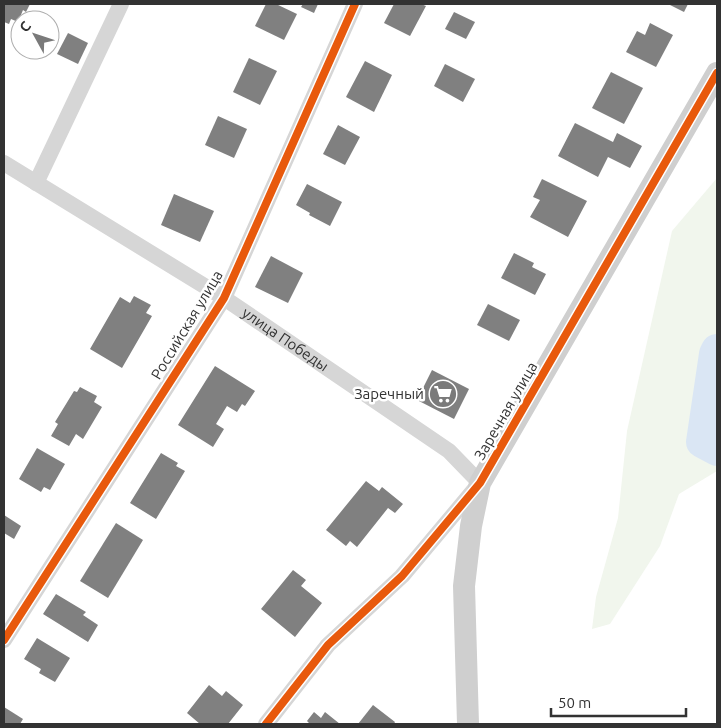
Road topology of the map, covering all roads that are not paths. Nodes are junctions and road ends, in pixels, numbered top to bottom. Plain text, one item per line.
1 (121, 4) edge
2 (355, 4) edge
3 (717, 73) edge
4 (4, 163) edge
5 (36, 183) junction
6 (224, 298) junction
7 (480, 484) junction
8 (4, 640) edge
9 (266, 724) edge
10 (468, 724) edge

1 - 5 street
2 - 6 street, Российская улица
3 - 7 street, Заречная улица
4 - 5 street, улица Победы
5 - 6 street, улица Победы
6 - 7 street, улица Победы
6 - 8 street, Российская улица
7 - 9 street, Заречная улица
7 - 10 street

